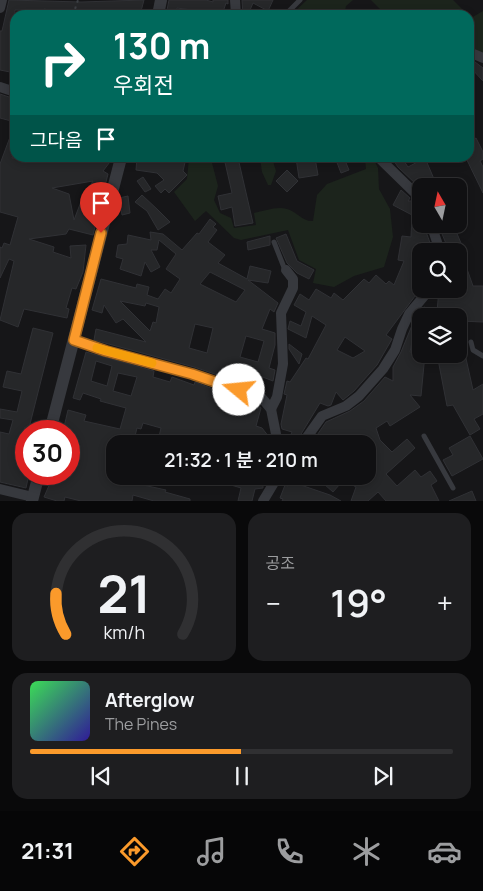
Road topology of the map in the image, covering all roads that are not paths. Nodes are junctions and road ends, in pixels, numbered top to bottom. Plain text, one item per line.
1 (2, 0) edge
2 (300, 0) edge
3 (0, 8) edge
4 (290, 10) edge
5 (120, 162) edge
6 (383, 162) edge
7 (412, 190) edge
8 (274, 242) dead end
9 (286, 270) joint
10 (423, 298) edge
11 (74, 340) junction
12 (471, 342) dead end
13 (483, 356) edge
14 (271, 409) junction
15 (53, 420) edge
16 (276, 435) edge
17 (308, 435) edge
18 (424, 436) dead end
19 (36, 485) edge
20 (273, 485) edge
21 (453, 488) dead end
22 (0, 489) edge
23 (33, 499) edge
24 (263, 501) edge

1 - 3 street
2 - 4 lane
5 - 11 street
6 - 7 street
8 - 9 lane
9 - 14 street
10 - 17 street
11 - 14 street
11 - 15 street
12 - 13 lane
14 - 16 street
18 - 21 lane
19 - 23 street
20 - 24 street
22 - 23 street

